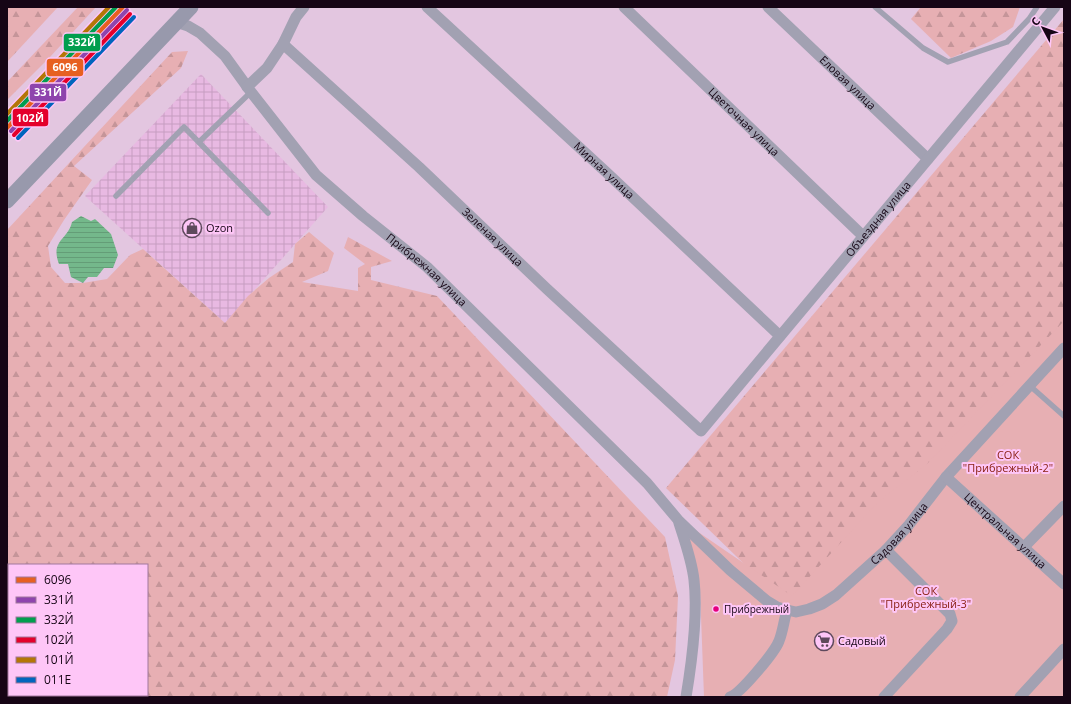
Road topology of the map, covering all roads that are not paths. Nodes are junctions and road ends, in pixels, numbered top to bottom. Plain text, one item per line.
1 (191, 7) edge
2 (304, 7) edge
3 (427, 7) edge
4 (768, 7) edge
5 (875, 7) edge
6 (1037, 7) edge
7 (1055, 7) edge
8 (631, 9) edge
9 (176, 22) junction
10 (283, 44) junction
11 (249, 89) junction
12 (199, 142) junction
13 (928, 159) junction
14 (116, 196) dead end
15 (7, 201) edge
16 (268, 213) dead end
17 (863, 236) junction
18 (780, 336) junction
19 (1064, 348) edge
20 (1029, 385) junction
21 (1064, 416) edge
22 (701, 431) joint
23 (946, 477) junction
24 (1064, 506) edge
25 (678, 521) junction
26 (1024, 547) junction
27 (886, 550) junction
28 (1064, 584) edge
29 (787, 610) junction
30 (1064, 649) edge
31 (690, 696) edge
32 (730, 697) edge
33 (884, 697) edge
34 (1020, 697) edge

1 - 9 street
2 - 10 street
3 - 18 street, Мирная улица
4 - 13 street, Еловая улица
5 - 6 lane
7 - 13 street, Объездная улица
8 - 17 street, Цветочная улица
9 - 11 street, Прибрежная улица
9 - 15 street
10 - 11 street
10 - 22 street, Зеленая улица
11 - 12 lane
11 - 25 street, Прибрежная улица
12 - 14 lane
12 - 16 lane
13 - 17 street, Объездная улица
17 - 18 street, Объездная улица
18 - 22 street, Объездная улица
19 - 20 street, Садовая улица
20 - 21 lane
20 - 23 street, Садовая улица
23 - 26 street, Центральная улица
23 - 27 street, Садовая улица
24 - 26 street
25 - 29 street, Прибрежная улица
25 - 31 street
26 - 28 street, Центральная улица
27 - 29 street, Садовая улица
27 - 33 street
29 - 32 street
30 - 34 street

